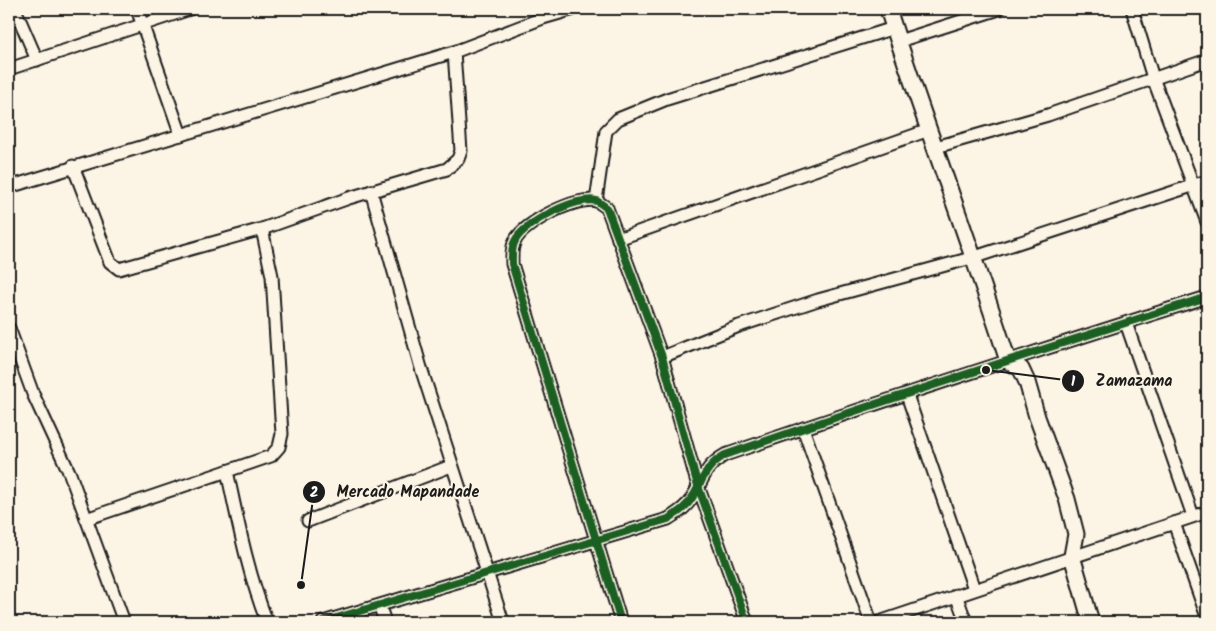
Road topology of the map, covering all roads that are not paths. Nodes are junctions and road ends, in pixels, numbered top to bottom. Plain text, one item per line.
1 (15, 9) edge
2 (137, 9) edge
3 (190, 9) edge
4 (574, 9) edge
5 (888, 9) edge
6 (998, 9) edge
7 (1132, 9) edge
8 (541, 13) edge
9 (144, 24) junction
10 (897, 35) junction
11 (454, 52) junction
12 (36, 60) junction
13 (1207, 60) edge
14 (9, 69) edge
15 (1153, 78) junction
16 (928, 130) junction
17 (181, 135) junction
18 (936, 148) junction
19 (73, 166) junction
20 (1207, 181) edge
21 (1193, 186) junction
22 (9, 187) edge
23 (371, 191) junction
24 (596, 201) junction
25 (1207, 222) edge
26 (262, 229) junction
27 (618, 239) junction
28 (975, 258) junction
29 (1207, 297) edge
30 (1126, 323) junction
31 (9, 328) edge
32 (662, 357) junction
33 (1008, 361) junction
34 (908, 395) junction
35 (803, 428) junction
36 (451, 466) junction
37 (227, 471) junction
38 (698, 486) junction
39 (1207, 512) edge
40 (1194, 516) junction
41 (86, 519) junction
42 (308, 522) dead end
43 (1174, 523) junction
44 (597, 541) junction
45 (1072, 556) junction
46 (487, 573) junction
47 (974, 589) junction
48 (956, 595) junction
49 (380, 607) junction
50 (1207, 618) edge
51 (124, 622) edge
52 (267, 622) edge
53 (323, 622) edge
54 (385, 622) edge
55 (503, 622) edge
56 (621, 622) edge
57 (747, 622) edge
58 (871, 622) edge
59 (879, 622) edge
60 (966, 622) edge
61 (1091, 622) edge

1 - 12 street
2 - 9 street
3 - 9 street
4 - 8 street
5 - 10 street
6 - 10 street
7 - 15 street
8 - 11 street
9 - 12 street
9 - 17 street
10 - 16 street
10 - 24 street
11 - 17 street
11 - 23 street
12 - 14 street
13 - 15 street
15 - 18 street
15 - 21 street
16 - 18 street
16 - 27 street
17 - 19 street
18 - 28 street
19 - 22 street
19 - 26 street
20 - 21 street
21 - 25 street
21 - 28 street
23 - 26 street
23 - 36 street
24 - 27 street
24 - 44 street
26 - 37 street
27 - 32 street
28 - 32 street
28 - 33 street
29 - 30 street
30 - 33 street
30 - 40 street
31 - 41 street
32 - 38 street
33 - 34 street
33 - 45 street
34 - 35 street
34 - 47 street
35 - 38 street
35 - 58 street
36 - 42 street
36 - 46 street
37 - 41 street
37 - 52 street
38 - 44 street
38 - 57 street
39 - 40 street
40 - 43 street
41 - 51 street
43 - 45 street
43 - 50 street
44 - 46 street
44 - 56 street
45 - 47 street
45 - 61 street
46 - 49 street
46 - 55 street
47 - 48 street
48 - 59 street
48 - 60 street
49 - 53 street
49 - 54 street

